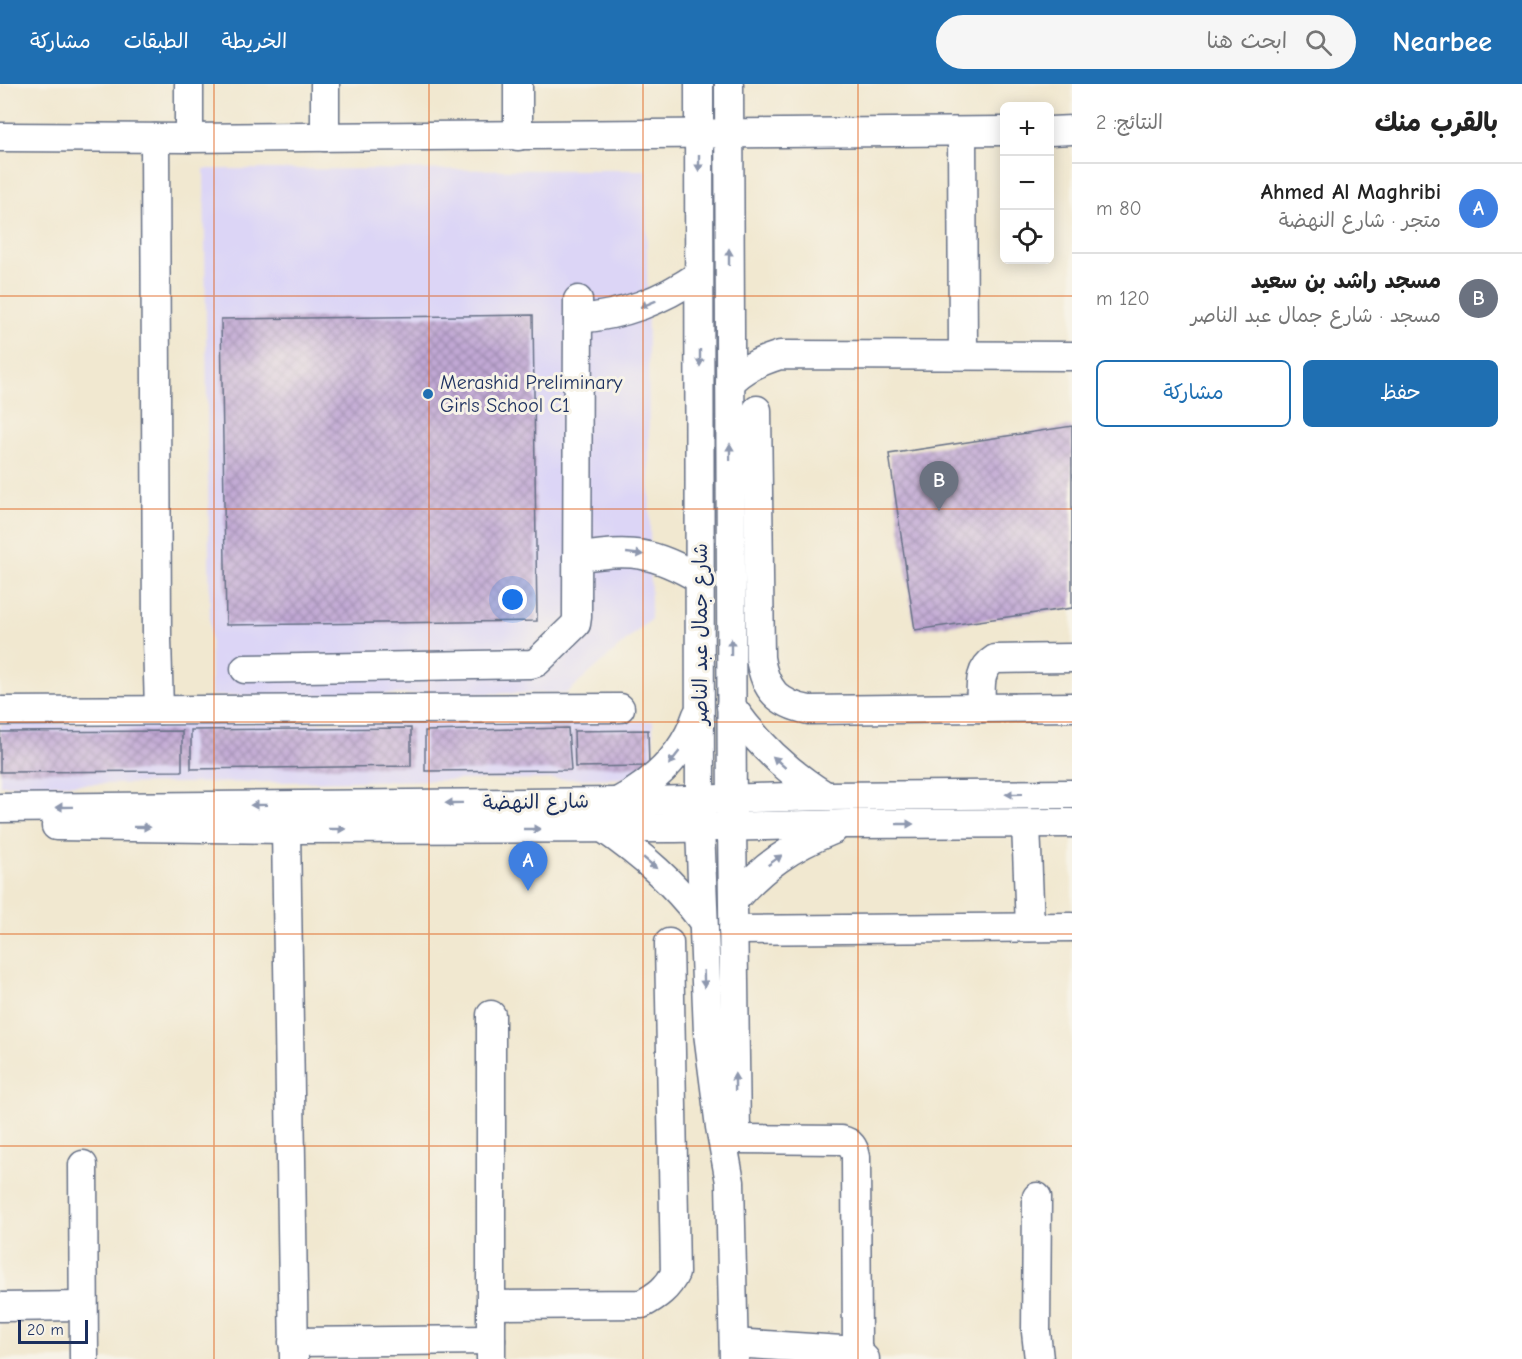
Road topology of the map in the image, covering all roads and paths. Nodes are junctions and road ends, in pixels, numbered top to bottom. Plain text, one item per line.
1 (189, 84) edge
2 (325, 84) edge
3 (518, 84) edge
4 (699, 84) edge
5 (729, 84) edge
6 (1072, 130) edge
7 (1000, 131) edge
8 (1054, 131) edge
9 (962, 132) junction
10 (699, 133) junction
11 (729, 134) junction
12 (518, 136) junction
13 (0, 137) edge
14 (325, 137) junction
15 (155, 138) junction
16 (189, 138) junction
17 (699, 275) junction
18 (730, 326) junction
19 (963, 354) junction
20 (780, 355) junction
21 (1072, 356) edge
22 (730, 383) junction
23 (756, 410) dead end
24 (578, 558) junction
25 (700, 579) junction
26 (1072, 658) edge
27 (245, 669) dead end
28 (700, 706) junction
29 (731, 706) junction
30 (1072, 707) edge
31 (620, 708) dead end
32 (981, 708) junction
33 (159, 710) junction
34 (0, 711) edge
35 (1072, 794) edge
36 (826, 796) junction
37 (732, 799) junction
38 (700, 800) junction
39 (618, 802) junction
40 (0, 808) edge
41 (846, 824) junction
42 (1026, 824) junction
43 (1072, 824) edge
44 (0, 825) edge
45 (732, 827) junction
46 (603, 828) junction
47 (700, 828) junction
48 (286, 830) junction
49 (733, 901) junction
50 (702, 920) junction
51 (1030, 927) junction
52 (1072, 927) edge
53 (733, 930) junction
54 (669, 943) dead end
55 (491, 1015) dead end
56 (735, 1139) junction
57 (83, 1165) dead end
58 (730, 1182) junction
59 (1037, 1197) dead end
60 (491, 1305) junction
61 (83, 1306) junction
62 (0, 1307) edge
63 (491, 1350) edge
64 (294, 1351) edge
65 (734, 1351) edge
66 (861, 1355) edge
67 (84, 1359) edge
68 (1039, 1359) edge

1 - 16 street
2 - 14 street
3 - 12 street
4 - 10 street, شارع جمال عبد الناصر
5 - 11 street, شارع جمال عبد الناصر
6 - 8 street
7 - 9 street
9 - 11 street
9 - 19 street
10 - 11 street
10 - 12 street
10 -> 17 street, شارع جمال عبد الناصر
18 -> 11 street, شارع جمال عبد الناصر
12 - 14 street
13 - 15 street
14 - 16 street
15 - 16 street
15 - 33 street
17 -> 24 street
17 -> 25 street, شارع جمال عبد الناصر
18 - 20 street
18 - 22 street, شارع جمال عبد الناصر
19 - 20 street
19 - 21 street
20 - 22 street
29 -> 22 street, شارع جمال عبد الناصر
23 - 32 street
24 -> 25 street
24 - 27 street
25 - 28 street, شارع جمال عبد الناصر
26 - 32 street
28 - 38 street, شارع جمال عبد الناصر
28 -> 39 street
36 -> 29 street
29 - 37 street, شارع جمال عبد الناصر
30 - 32 street
31 - 33 street
33 - 34 street
35 -> 36 street, شارع النهضة
36 - 37 street, شارع النهضة
37 - 38 street, شارع النهضة
37 - 45 street, شارع جمال عبد الناصر
38 - 39 street, شارع النهضة
38 - 47 street, شارع جمال عبد الناصر
39 -> 40 street, شارع النهضة
41 -> 42 street, شارع النهضة
41 - 45 street, شارع النهضة
49 -> 41 street
42 - 43 street, شارع النهضة
42 - 51 street
44 -> 48 street, شارع النهضة
45 - 47 street, شارع النهضة
45 - 49 street, شارع جمال عبد الناصر
46 - 47 street, شارع النهضة
48 -> 46 street, شارع النهضة
46 -> 50 street
47 - 50 street, شارع جمال عبد الناصر
48 - 64 street
49 - 53 street, شارع جمال عبد الناصر
50 -> 58 street, شارع جمال عبد الناصر
51 - 52 street
51 - 53 street
56 -> 53 street, شارع جمال عبد الناصر
54 - 60 street
55 - 60 street
56 - 58 street, شارع جمال عبد الناصر
56 - 66 street
57 - 61 street
58 - 65 street, شارع جمال عبد الناصر
59 - 68 street
60 - 63 street
61 - 62 street
61 - 67 street
63 - 64 street
65 - 66 street

